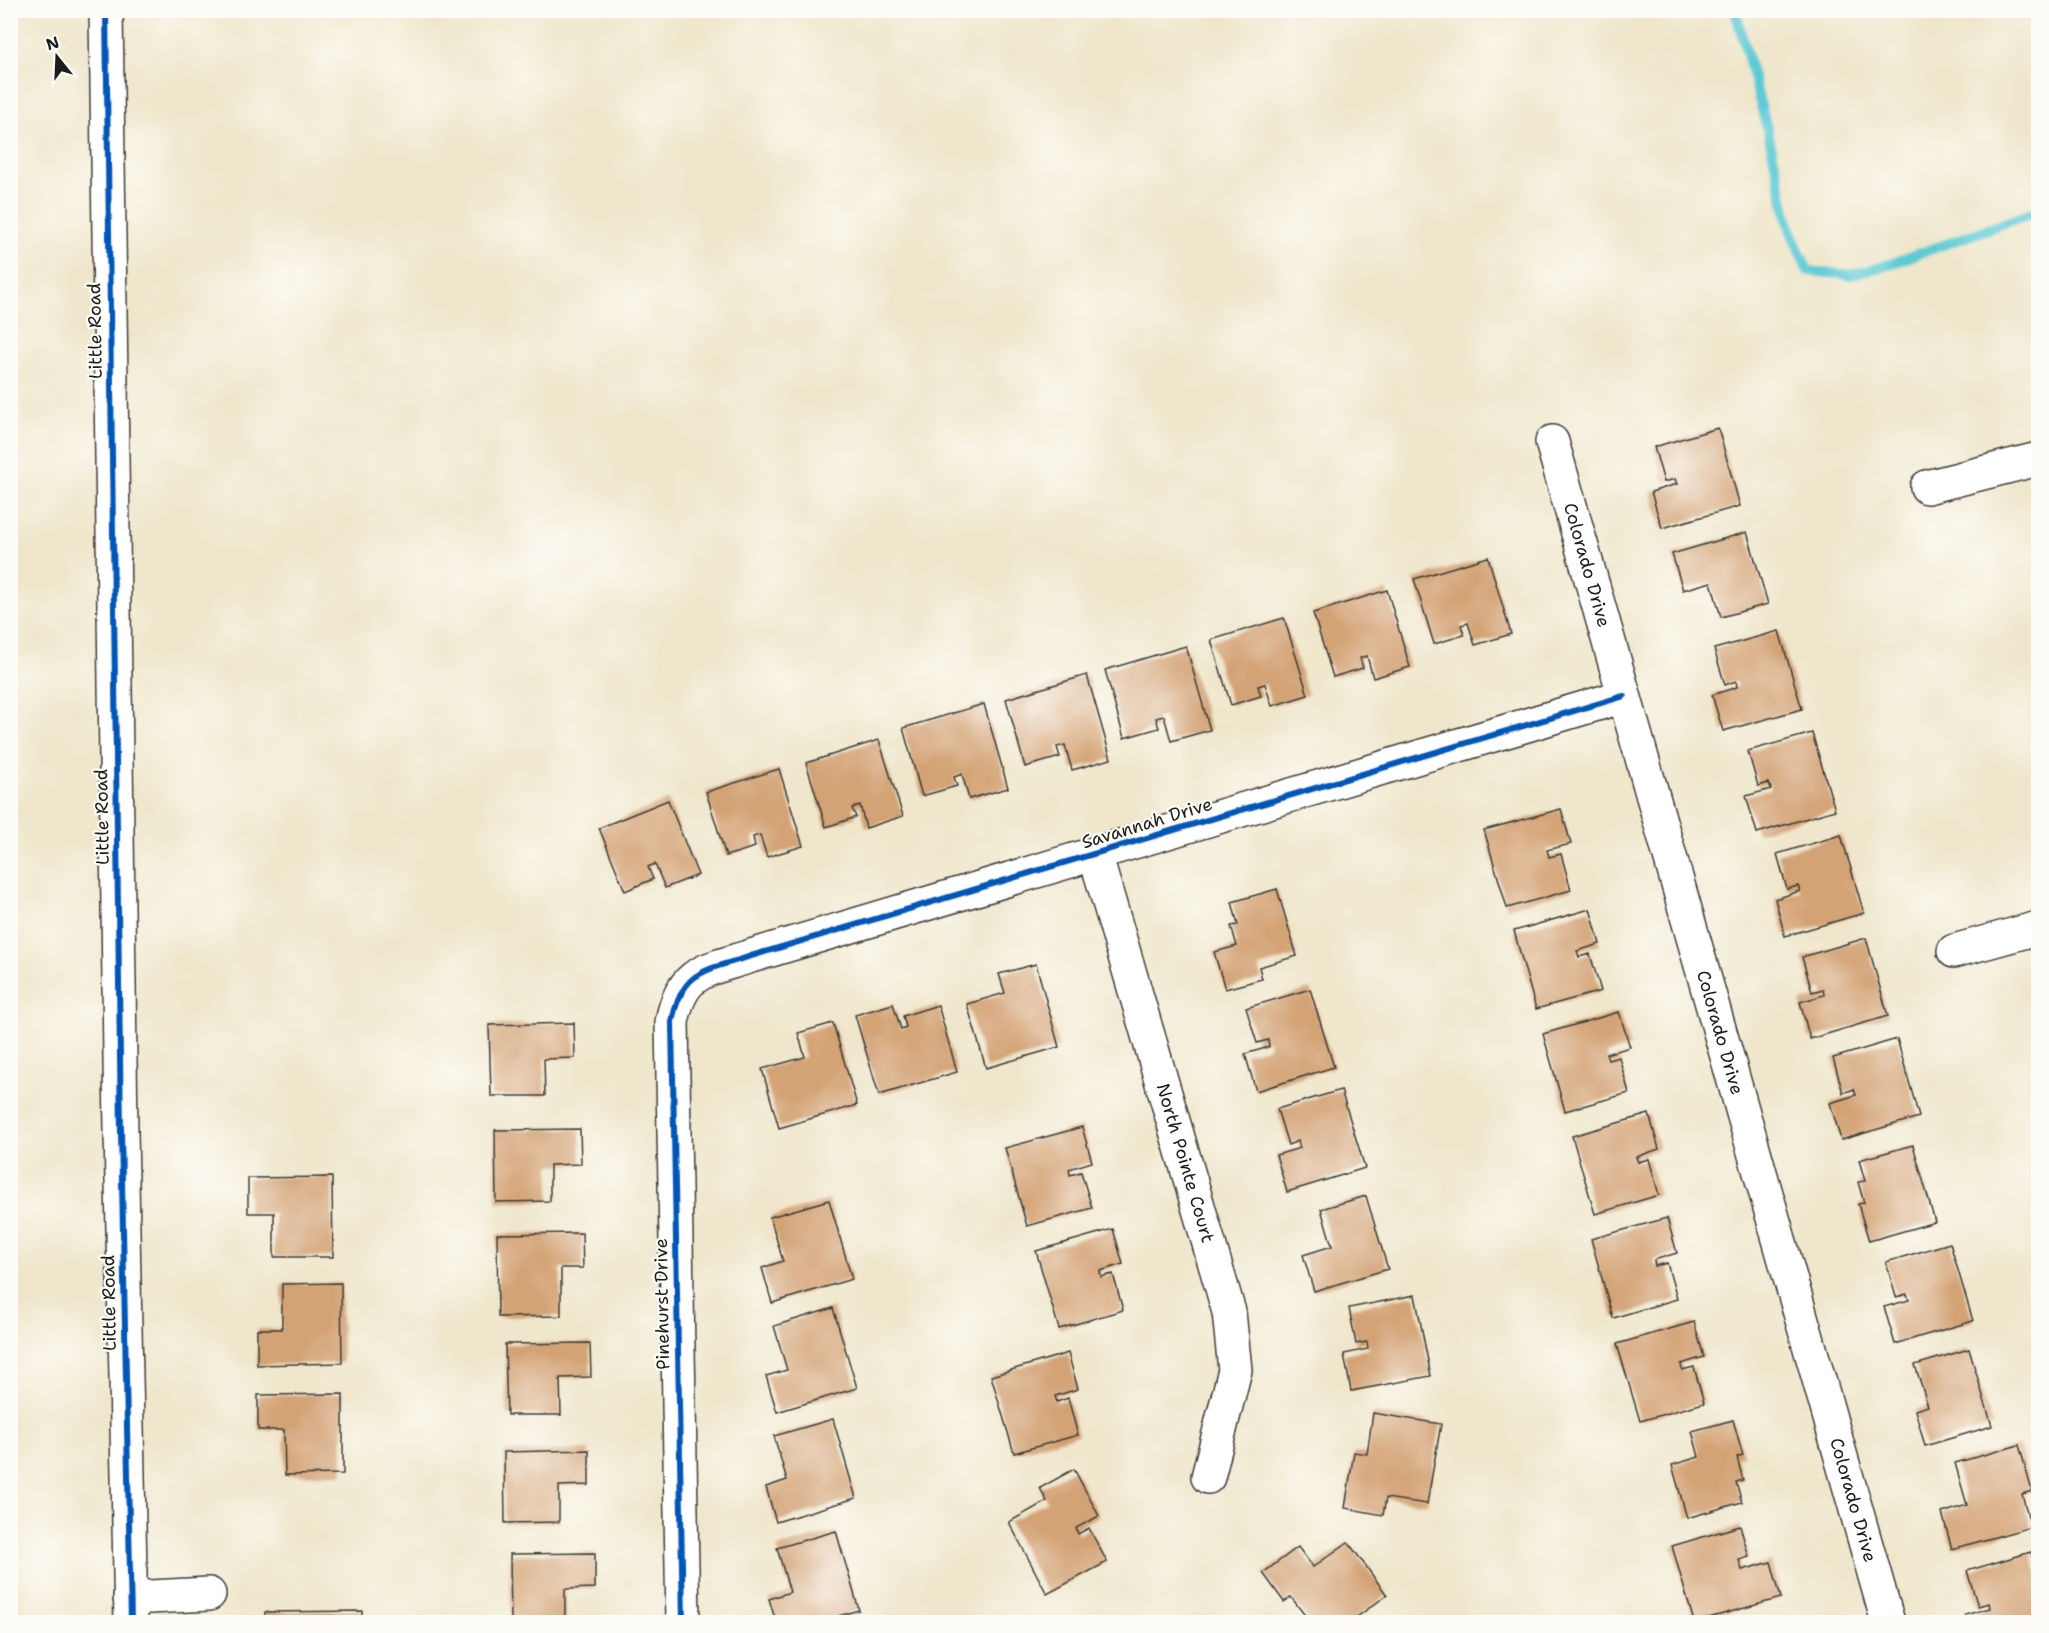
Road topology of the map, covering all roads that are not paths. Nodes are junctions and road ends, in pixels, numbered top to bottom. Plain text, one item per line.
1 (106, 10) edge
2 (1552, 442) dead end
3 (2038, 459) edge
4 (1927, 487) dead end
5 (1624, 696) junction
6 (1095, 854) junction
7 (2038, 928) edge
8 (1954, 951) dead end
9 (684, 986) joint
10 (1208, 1477) dead end
11 (209, 1594) dead end
12 (131, 1610) edge
13 (683, 1623) edge
14 (1888, 1623) edge

1 - 12 street, Little Road
2 - 5 street, Colorado Drive
3 - 4 street
5 - 6 street, Savannah Drive
5 - 14 street, Colorado Drive
6 - 9 street, Savannah Drive
6 - 10 street, North Pointe Court
7 - 8 street
9 - 13 street, Pinehurst Drive
11 - 12 street

